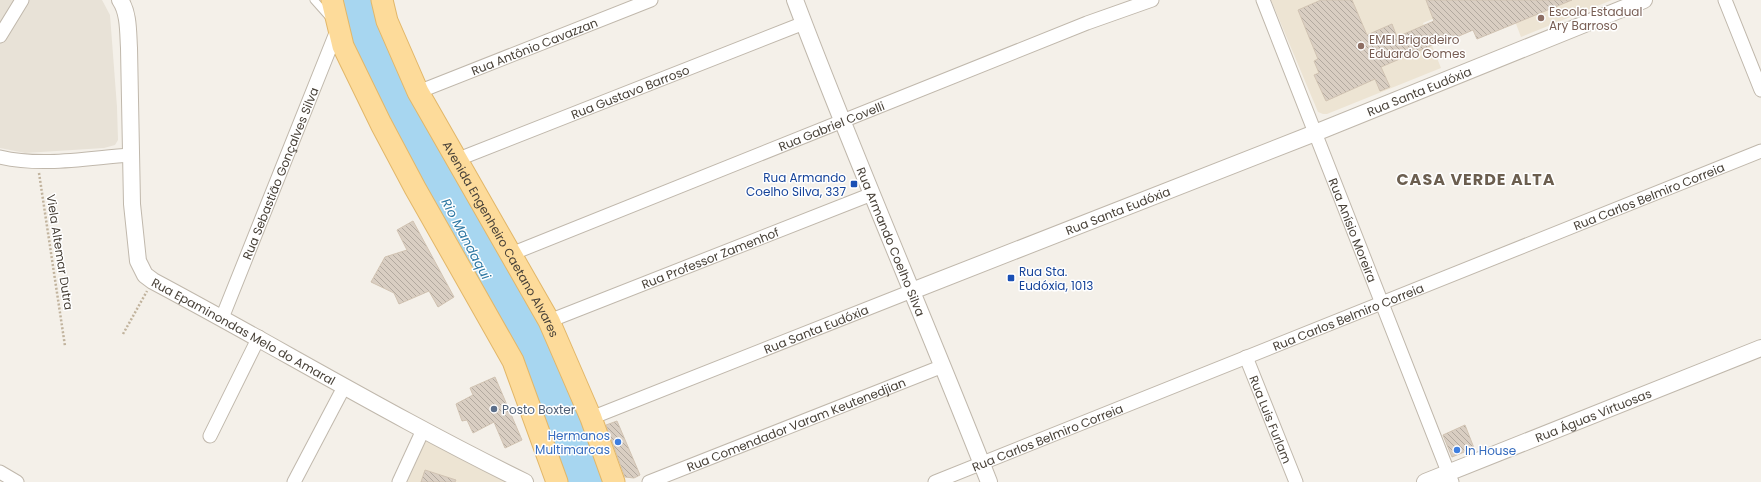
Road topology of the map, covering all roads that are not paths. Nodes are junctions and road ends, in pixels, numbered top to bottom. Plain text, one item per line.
1 (22, 0) edge
2 (314, 0) edge
3 (332, 0) edge
4 (382, 0) edge
5 (651, 0) edge
6 (795, 0) edge
7 (1152, 0) edge
8 (1263, 0) edge
9 (1644, 0) edge
10 (1726, 0) edge
11 (125, 2) edge
12 (804, 23) junction
13 (338, 27) junction
14 (0, 36) edge
15 (1761, 90) edge
16 (418, 92) junction
17 (843, 121) junction
18 (1315, 133) junction
19 (1761, 151) edge
20 (130, 155) junction
21 (0, 157) edge
22 (456, 160) junction
23 (872, 194) junction
24 (511, 254) junction
25 (912, 291) junction
26 (1382, 302) junction
27 (222, 318) junction
28 (548, 321) junction
29 (259, 337) junction
30 (1761, 348) edge
31 (1246, 357) junction
32 (943, 366) junction
33 (344, 387) junction
34 (591, 418) junction
35 (423, 430) junction
36 (210, 436) dead end
37 (981, 464) junction
38 (0, 472) edge
39 (1451, 477) edge
40 (17, 482) edge
41 (294, 482) edge
42 (399, 482) edge
43 (525, 482) edge
44 (556, 482) edge
45 (614, 482) edge
46 (648, 482) edge
47 (935, 482) edge
48 (989, 482) edge
49 (1296, 482) edge
50 (1425, 482) edge

1 - 14 street
2 - 13 lane
3 - 13 main road
4 - 16 main road, Avenida Engenheiro Caetano Alvares
5 - 16 street, Rua Antônio Cavazzan
6 - 12 street, Rua Armando Coelho Silva
7 - 17 street, Rua Gabriel Covelli
8 - 18 street, Rua Anísio Moreira
9 - 18 street, Rua Santa Eudóxia
10 - 15 street
11 - 20 street, Rua Epaminondas Melo do Amaral
12 - 17 street, Rua Armando Coelho Silva
12 - 22 street, Rua Gustavo Barroso
13 - 27 street, Rua Sebastião Gonçalves Silva
13 - 44 main road
16 - 22 main road, Avenida Engenheiro Caetano Alvares
17 - 23 street, Rua Armando Coelho Silva
17 - 24 street, Rua Gabriel Covelli
18 - 25 street, Rua Santa Eudóxia
18 - 26 street, Rua Anísio Moreira
19 - 26 street, Rua Carlos Belmiro Correia
20 - 21 street
20 - 27 street, Rua Epaminondas Melo do Amaral
22 - 24 main road, Avenida Engenheiro Caetano Alvares
23 - 25 street, Rua Armando Coelho Silva
23 - 28 street, Rua Professor Zamenhof
24 - 28 main road, Avenida Engenheiro Caetano Alvares
25 - 32 street, Rua Armando Coelho Silva
25 - 34 street, Rua Santa Eudóxia
26 - 31 street, Rua Carlos Belmiro Correia
26 - 39 street, Rua Anísio Moreira
27 - 29 street, Rua Epaminondas Melo do Amaral
28 - 34 main road, Avenida Engenheiro Caetano Alvares
29 - 33 street, Rua Epaminondas Melo do Amaral
29 - 36 street
30 - 39 street, Rua Águas Virtuosas
31 - 37 street, Rua Carlos Belmiro Correia
31 - 49 street, Rua Luis Furlam
32 - 37 street, Rua Armando Coelho Silva
32 - 46 street, Rua Comendador Varam Keutenedjian
33 - 35 street, Rua Epaminondas Melo do Amaral
33 - 41 street
34 - 45 main road, Avenida Engenheiro Caetano Alvares
35 - 42 street
35 - 43 street, Rua Epaminondas Melo do Amaral
37 - 47 street, Rua Carlos Belmiro Correia
37 - 48 street, Rua Armando Coelho Silva
38 - 40 street
39 - 50 street, Rua Águas Virtuosas

